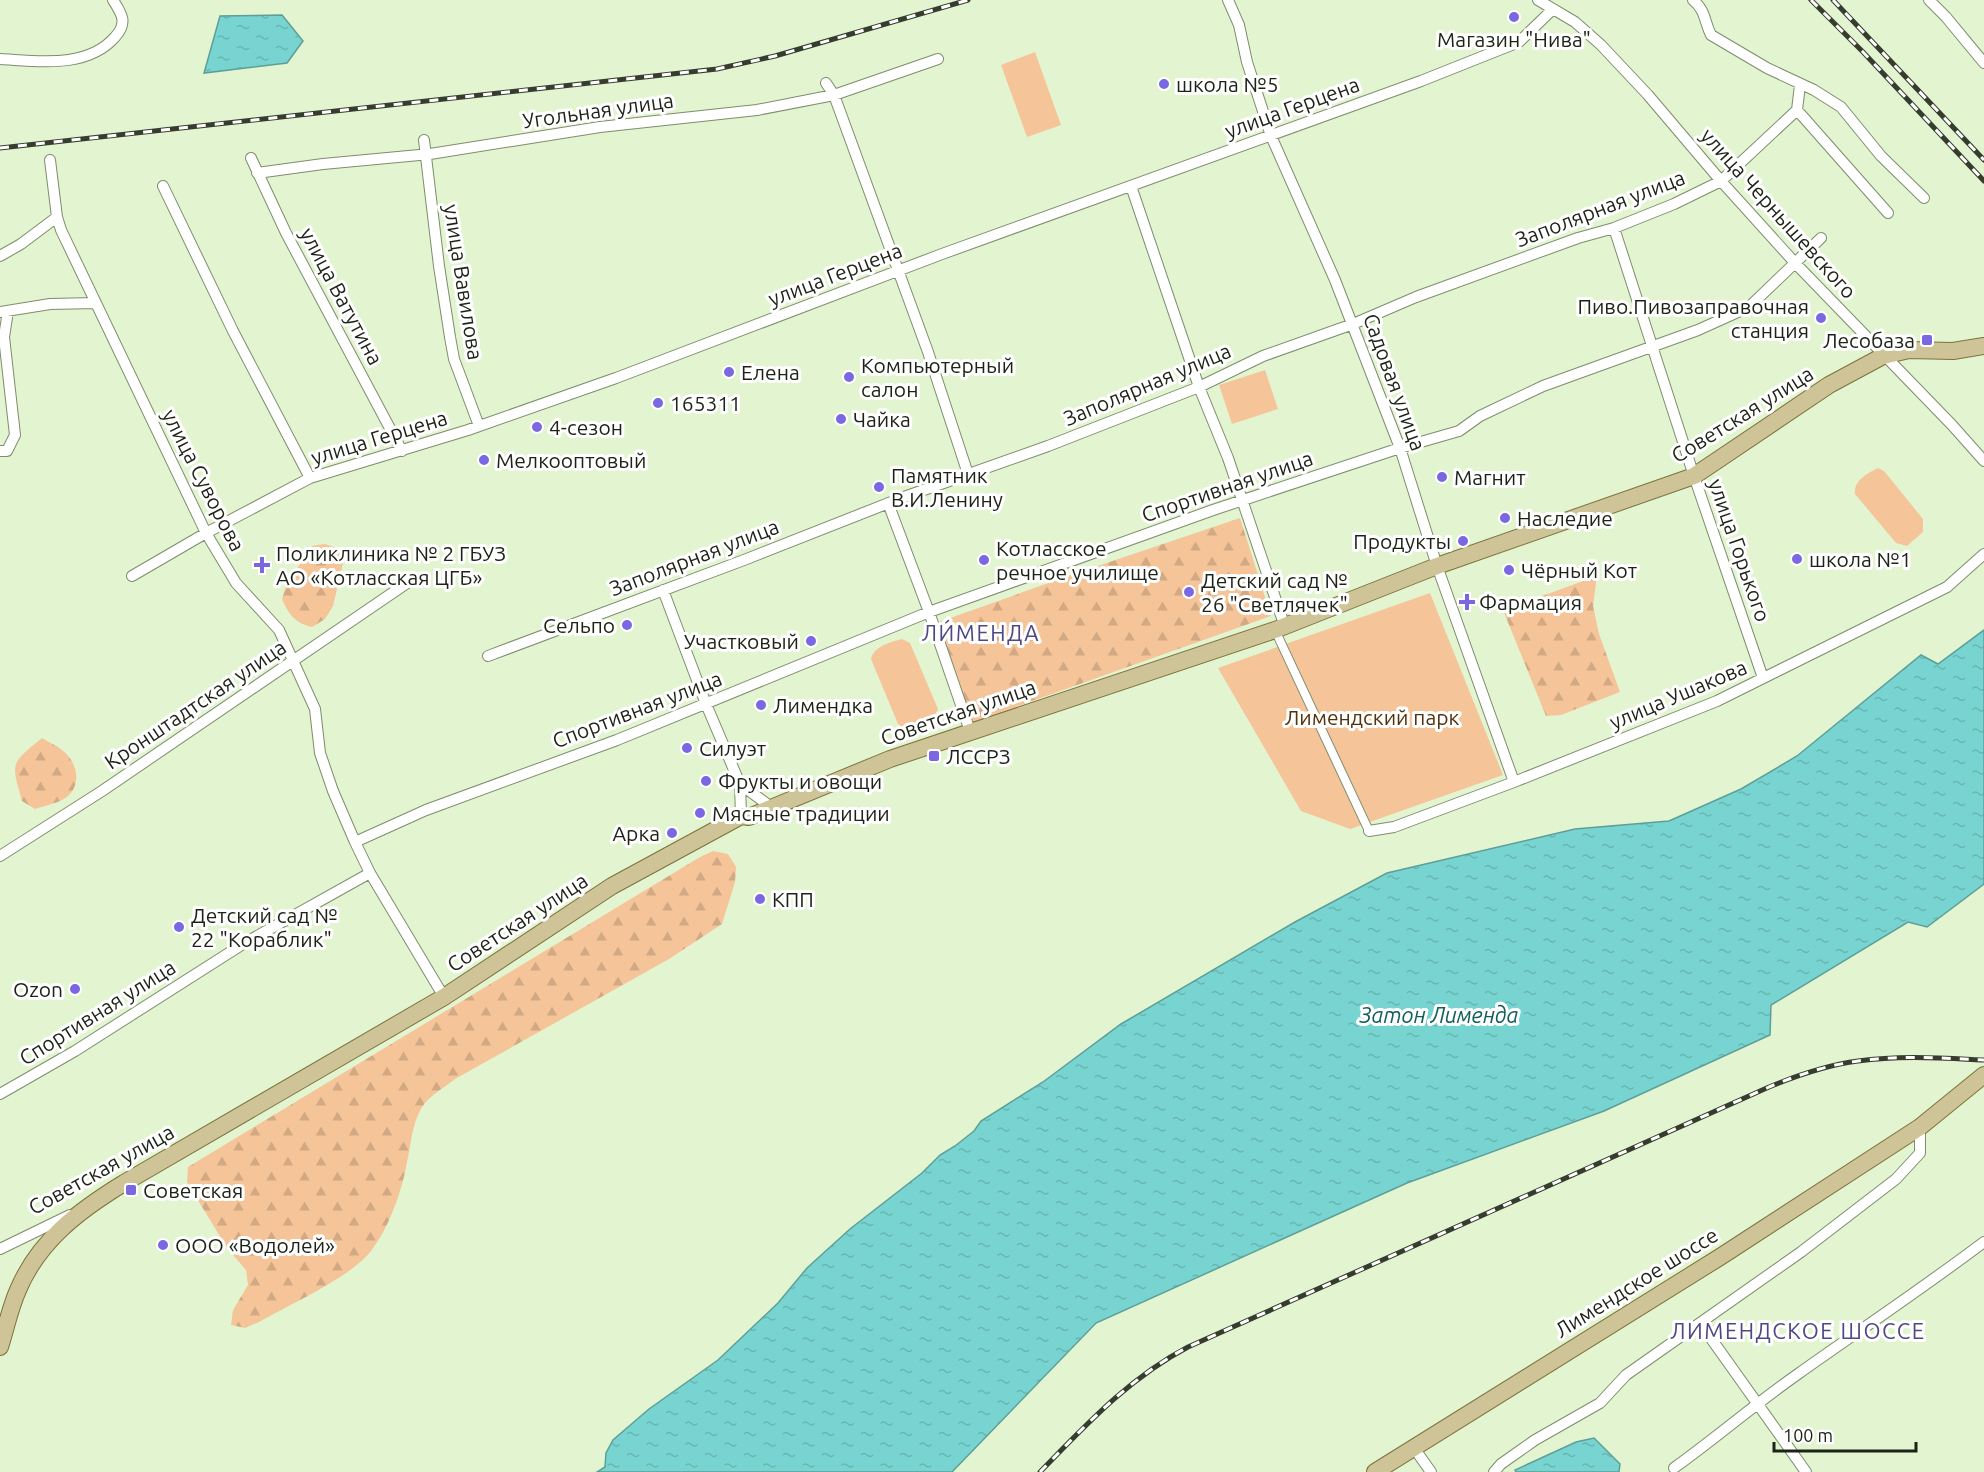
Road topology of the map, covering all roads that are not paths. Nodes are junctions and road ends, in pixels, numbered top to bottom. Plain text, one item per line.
1 (113, 0) edge
2 (1228, 0) edge
3 (1538, 0) edge
4 (1693, 0) edge
5 (1929, 0) edge
6 (1552, 10) junction
7 (938, 58) dead end
8 (0, 59) edge
9 (1984, 63) edge
10 (826, 83) dead end
11 (1800, 85) junction
12 (834, 95) junction
13 (1797, 110) junction
14 (1271, 136) junction
15 (424, 140) dead end
16 (426, 155) junction
17 (251, 158) dead end
18 (50, 160) dead end
19 (257, 173) junction
20 (1721, 181) junction
21 (163, 186) dead end
22 (1131, 186) junction
23 (1924, 198) dead end
24 (1888, 213) dead end
25 (57, 217) junction
26 (1614, 228) junction
27 (1821, 238) dead end
28 (0, 256) edge
29 (1796, 264) junction
30 (897, 272) junction
31 (96, 303) junction
32 (4, 312) edge
33 (1353, 324) junction
34 (1984, 346) edge
35 (1651, 347) junction
36 (1883, 356) junction
37 (1199, 387) junction
38 (479, 426) junction
39 (1400, 448) junction
40 (4, 451) edge
41 (402, 451) junction
42 (1984, 460) edge
43 (968, 474) junction
44 (1694, 476) junction
45 (310, 478) junction
46 (1243, 501) junction
47 (888, 503) junction
48 (206, 533) junction
49 (1984, 554) edge
50 (1437, 566) junction
51 (132, 576) dead end
52 (410, 581) dead end
53 (663, 590) junction
54 (929, 612) junction
55 (1280, 628) junction
56 (489, 656) dead end
57 (293, 660) junction
58 (1763, 678) junction
59 (706, 704) junction
60 (970, 731) junction
61 (1514, 782) junction
62 (740, 784) junction
63 (771, 807) junction
64 (741, 816) junction
65 (1369, 831) joint
66 (355, 842) junction
67 (0, 856) edge
68 (370, 873) junction
69 (444, 997) junction
70 (1984, 1075) edge
71 (0, 1094) edge
72 (1920, 1127) junction
73 (82, 1209) junction
74 (1984, 1242) edge
75 (0, 1249) edge
76 (1701, 1323) junction
77 (0, 1347) edge
78 (1757, 1404) junction
79 (1414, 1448) junction
80 (1674, 1468) dead end
81 (1375, 1472) edge
82 (1431, 1472) edge
83 (1494, 1472) edge
84 (1806, 1472) edge

1 - 8 street
2 - 14 street, Садовая улица
3 - 6 street, улица Чернышевского
4 - 11 street
5 - 9 street
6 - 14 street, улица Герцена
6 - 20 street, улица Чернышевского
7 - 12 street, Угольная улица
10 - 12 street
11 - 13 street
11 - 23 street
12 - 16 street, Угольная улица
12 - 30 street
13 - 20 street, Заполярная улица
13 - 24 street
14 - 22 street, улица Герцена
14 - 33 street, Садовая улица
15 - 16 street, улица Вавилова
16 - 19 street, Угольная улица
16 - 38 street, улица Вавилова
17 - 19 street, улица Ватутина
18 - 25 street, улица Суворова
19 - 41 street, улица Ватутина
20 - 26 street, Заполярная улица
20 - 29 street, улица Чернышевского
21 - 45 street
22 - 30 street, улица Герцена
22 - 37 street
25 - 28 street
25 - 31 street, улица Суворова
26 - 33 street, Заполярная улица
26 - 35 street, улица Горького
27 - 29 street, Спортивная улица
29 - 35 street, Спортивная улица
29 - 36 street, улица Чернышевского
30 - 38 street, улица Герцена
30 - 43 street
31 - 32 street
31 - 48 street, улица Суворова
32 - 40 street
33 - 37 street, Заполярная улица
33 - 39 street, Садовая улица
34 - 36 main road, Советская улица
35 - 39 street, Спортивная улица
35 - 44 street, улица Горького
36 - 42 street, улица Чернышевского
36 - 44 main road, Советская улица
37 - 43 street, Заполярная улица
37 - 46 street
38 - 41 street, улица Герцена
39 - 46 street, Спортивная улица
39 - 50 street, Садовая улица
41 - 45 street, улица Герцена
43 - 47 street, Заполярная улица
44 - 50 main road, Советская улица
44 - 58 street, улица Горького
45 - 48 street, улица Герцена
46 - 54 street, Спортивная улица
46 - 55 street
47 - 53 street, Заполярная улица
47 - 54 street
48 - 51 street, улица Герцена
48 - 57 street, улица Суворова
49 - 58 street, улица Ушакова
50 - 55 main road, Советская улица
50 - 61 street, Садовая улица
52 - 57 street, Кронштадтская улица
53 - 56 street, Заполярная улица
53 - 59 street
54 - 59 street, Спортивная улица
54 - 60 street
55 - 60 main road, Советская улица
55 - 65 street
57 - 66 street, улица Суворова
57 - 67 street, Кронштадтская улица
58 - 61 street, улица Ушакова
59 - 62 street
59 - 66 street, Спортивная улица
60 - 63 main road, Советская улица
61 - 65 street, улица Ушакова
62 - 63 street
62 - 64 street
63 - 64 main road, Советская улица
64 - 69 main road, Советская улица
66 - 68 street, улица Суворова
68 - 69 street, улица Суворова
68 - 71 street, Спортивная улица
69 - 73 main road, Советская улица
70 - 72 main road, Лимендское шоссе
72 - 76 street
72 - 79 main road, Лимендское шоссе
73 - 75 street, Советская улица
73 - 77 main road
74 - 78 street
76 - 78 street
76 - 83 street
78 - 80 street
78 - 84 street
79 - 81 main road, Лимендское шоссе
79 - 82 street

